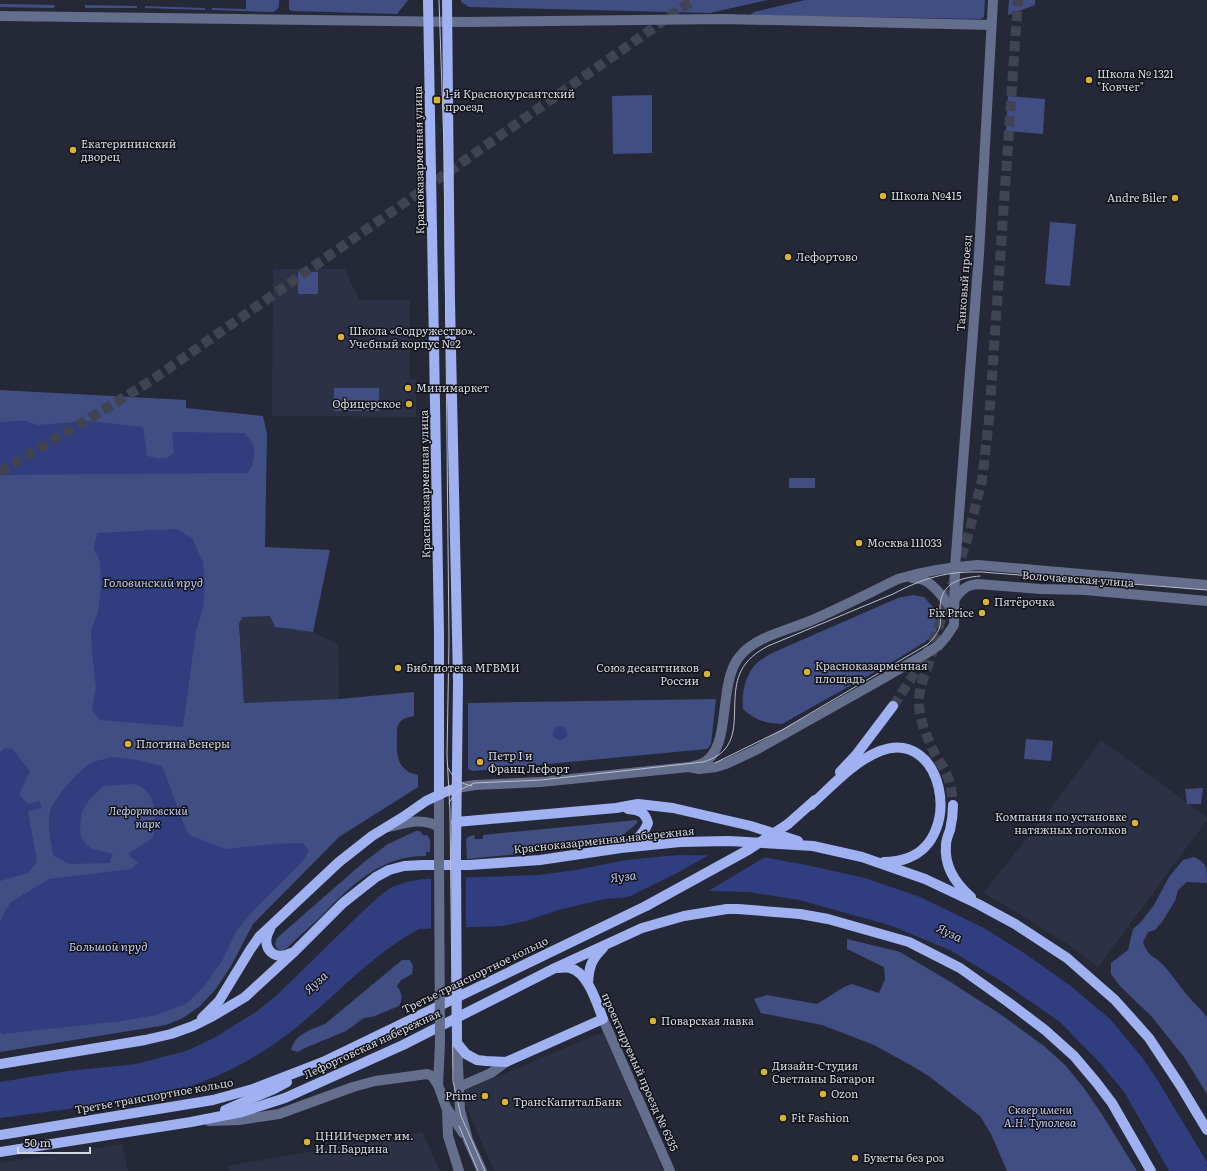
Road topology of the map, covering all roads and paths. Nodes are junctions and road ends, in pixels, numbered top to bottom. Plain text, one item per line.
1 (428, 0) edge
2 (447, 0) edge
3 (993, 0) edge
4 (0, 16) edge
5 (428, 21) junction
6 (448, 21) junction
7 (991, 26) junction
8 (955, 566) junction
9 (907, 577) junction
10 (1207, 585) edge
11 (954, 600) junction
12 (1207, 601) edge
13 (954, 614) junction
14 (893, 706) tunnel mouth
15 (689, 767) junction
16 (457, 788) junction
17 (439, 794) junction
18 (811, 805) junction
19 (953, 805) tunnel mouth
20 (616, 808) junction
21 (456, 822) junction
22 (439, 827) junction
23 (386, 828) junction
24 (814, 846) junction
25 (621, 848) junction
26 (877, 862) junction
27 (978, 904) junction
28 (274, 923) junction
29 (608, 944) junction
30 (295, 951) junction
31 (555, 968) junction
32 (588, 983) junction
33 (603, 1019) junction
34 (193, 1026) junction
35 (456, 1043) junction
36 (323, 1062) junction
37 (506, 1062) junction
38 (0, 1064) edge
39 (438, 1085) junction
40 (459, 1087) junction
41 (446, 1106) junction
42 (191, 1122) junction
43 (1207, 1130) edge
44 (0, 1135) edge
45 (468, 1140) junction
46 (0, 1147) edge
47 (36, 1147) junction
48 (0, 1152) edge
49 (459, 1171) edge
50 (482, 1171) edge
51 (670, 1171) edge
52 (1151, 1171) edge

1 - 5 main road, Красноказарменная улица
2 - 6 main road
3 - 7 street, Танковый проезд
4 - 5 street
5 - 6 street
5 - 17 main road, Красноказарменная улица
6 - 7 street
6 - 16 main road
7 - 8 street, Танковый проезд
8 - 9 street
8 - 10 street, Волочаевская улица
8 - 11 street, Танковый проезд
9 - 13 street
9 - 15 street
11 - 12 street, Волочаевская улица
11 - 13 street, Танковый проезд
13 - 15 street, Танковый проезд
14 - 18 main road, Третье транспортное кольцо
15 - 16 street
16 - 17 main road
16 - 21 main road
17 - 22 street, Красноказарменная улица
17 - 23 main road
18 - 26 main road
18 - 36 main road, Третье транспортное кольцо, bridge
19 - 27 main road
20 - 21 main road
20 - 24 main road
20 - 25 main road
21 - 35 main road, bridge
22 - 23 street
22 - 39 street, Красноказарменная улица, bridge
23 - 28 main road
24 - 25 main road, Красноказарменная набережная
24 - 26 main road, Красноказарменная набережная
25 - 30 main road, Красноказарменная набережная
26 - 27 main road, Красноказарменная набережная
27 - 43 main road, Красноказарменная набережная
28 - 30 main road
28 - 34 main road
29 - 31 main road, Лефортовская набережная
29 - 32 main road
29 - 52 main road, Лефортовская набережная
30 - 34 main road, Красноказарменная набережная
31 - 32 main road, проектируемый проезд № 6335
31 - 42 main road, Лефортовская набережная
32 - 33 main road, проектируемый проезд № 6335
33 - 37 main road
33 - 51 street, проектируемый проезд № 6335
34 - 38 main road, Красноказарменная набережная
35 - 37 main road
35 - 40 street
36 - 42 main road
36 - 44 main road, Третье транспортное кольцо
37 - 40 street
39 - 41 street
39 - 42 street
40 - 45 street
41 - 45 street
41 - 49 street
42 - 47 main road, Лефортовская набережная
45 - 50 street
46 - 47 main road
47 - 48 main road, Лефортовская набережная

